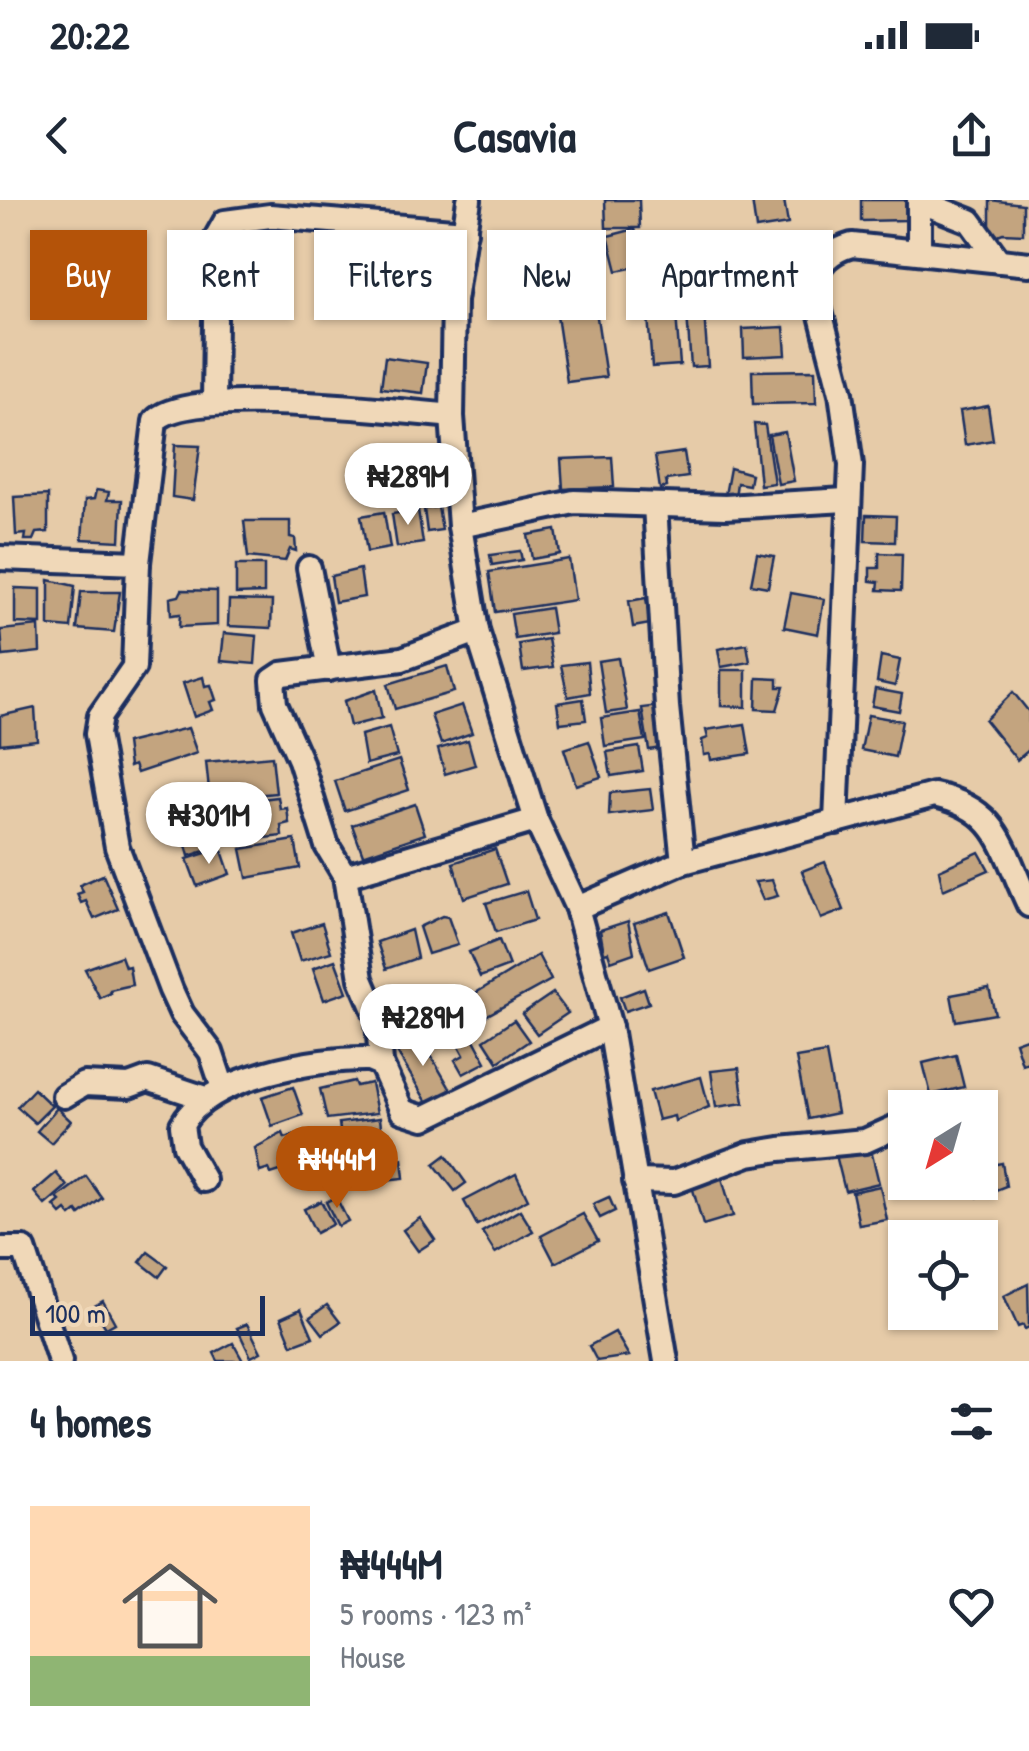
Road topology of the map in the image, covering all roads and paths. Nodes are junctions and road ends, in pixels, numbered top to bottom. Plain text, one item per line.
1 (469, 200) edge
2 (920, 200) edge
3 (441, 230) edge
4 (465, 230) edge
5 (919, 250) junction
6 (999, 260) junction
7 (1029, 264) edge
8 (454, 320) edge
9 (214, 403) junction
10 (452, 416) junction
11 (846, 500) junction
12 (655, 505) junction
13 (460, 526) junction
14 (0, 558) edge
15 (138, 563) junction
16 (309, 568) dead end
17 (477, 631) junction
18 (329, 669) junction
19 (536, 820) junction
20 (836, 822) junction
21 (683, 862) junction
22 (345, 876) junction
23 (1029, 904) edge
24 (577, 908) junction
25 (610, 1027) junction
26 (380, 1064) junction
27 (214, 1093) junction
28 (64, 1096) dead end
29 (888, 1131) edge
30 (204, 1180) dead end
31 (635, 1182) junction
32 (0, 1249) edge
33 (60, 1361) edge
34 (666, 1361) edge

1 - 4 street
2 - 5 street
2 - 6 street
3 - 9 street
5 - 6 street
5 - 11 street
6 - 7 street
8 - 10 street
9 - 10 street
9 - 15 street
10 - 13 street
11 - 12 street
11 - 20 street
12 - 13 street
12 - 21 street
13 - 17 street
14 - 15 street
15 - 27 street
16 - 18 street
17 - 18 street
17 - 19 street
18 - 22 street
19 - 22 street
19 - 24 street
20 - 21 street
20 - 23 street
21 - 24 street
22 - 26 street
24 - 25 street
25 - 26 street
25 - 31 street
26 - 27 street
27 - 28 street
27 - 30 street
29 - 31 street
31 - 34 street
32 - 33 street

